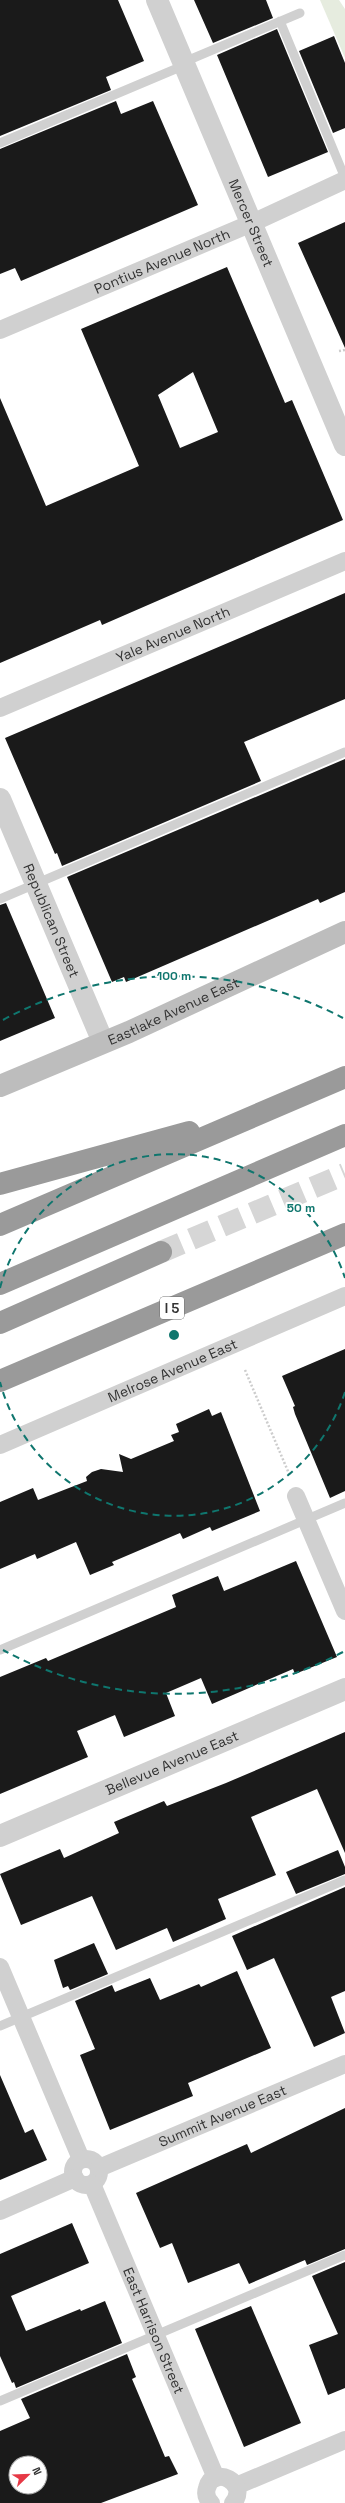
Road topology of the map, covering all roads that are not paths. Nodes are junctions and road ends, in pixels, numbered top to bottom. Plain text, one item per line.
1 (158, 0) edge
2 (300, 13) dead end
3 (280, 21) junction
4 (184, 64) junction
5 (0, 143) edge
6 (345, 179) edge
7 (252, 223) junction
8 (0, 330) edge
9 (345, 445) edge
10 (345, 561) edge
11 (0, 708) edge
12 (345, 752) edge
13 (0, 799) edge
14 (36, 884) junction
15 (0, 899) edge
16 (345, 932) edge
17 (103, 1042) junction
18 (345, 1077) edge
19 (0, 1086) edge
20 (345, 1088) edge
21 (260, 1114) junction
22 (345, 1135) edge
23 (0, 1184) edge
24 (0, 1225) edge
25 (345, 1234) edge
26 (0, 1235) edge
27 (161, 1252) tunnel mouth
28 (0, 1284) edge
29 (345, 1296) edge
30 (0, 1323) edge
31 (0, 1381) edge
32 (0, 1445) edge
33 (296, 1496) dead end
34 (345, 1503) edge
35 (306, 1520) junction
36 (345, 1611) edge
37 (0, 1650) edge
38 (345, 1689) edge
39 (0, 1836) edge
40 (345, 1880) edge
41 (0, 1967) edge
42 (22, 2017) junction
43 (0, 2026) edge
44 (345, 2064) edge
45 (81, 2160) junction
46 (99, 2168) junction
47 (74, 2178) junction
48 (92, 2184) junction
49 (0, 2211) edge
50 (345, 2254) edge
51 (156, 2335) junction
52 (0, 2401) edge
53 (345, 2440) edge
54 (216, 2478) junction
55 (234, 2495) edge
56 (209, 2503) edge

1 - 4 street, Mercer Street
2 - 3 lane
3 - 4 lane
3 - 6 lane
4 - 5 lane
4 - 7 street, Mercer Street
6 - 7 street, Pontius Avenue North
7 - 8 street, Pontius Avenue North
7 - 9 street, Mercer Street
10 - 11 street, Yale Avenue North
12 - 14 lane
13 - 14 street, Republican Street
14 - 15 lane
14 - 17 street, Republican Street
16 - 17 main road, Eastlake Avenue East
17 - 19 main road, Eastlake Avenue East
18 - 21 highway
20 - 26 highway
21 - 23 highway
21 - 24 highway
22 - 28 highway
25 - 31 highway, I 5
27 - 30 highway
29 - 32 street, Melrose Avenue East
33 - 35 street
34 - 35 lane
35 - 36 street
35 - 37 lane
38 - 39 street, Bellevue Avenue East
40 - 42 lane
41 - 42 street
42 - 43 lane
42 - 45 street
44 - 46 street, Summit Avenue East
45 - 46 street
45 - 47 street
46 - 48 street
47 - 48 street
47 - 49 street
48 - 51 street, East Harrison Street
50 - 51 lane
51 - 52 lane
51 - 54 street, East Harrison Street
53 - 55 street
54 - 55 street
54 - 56 street

